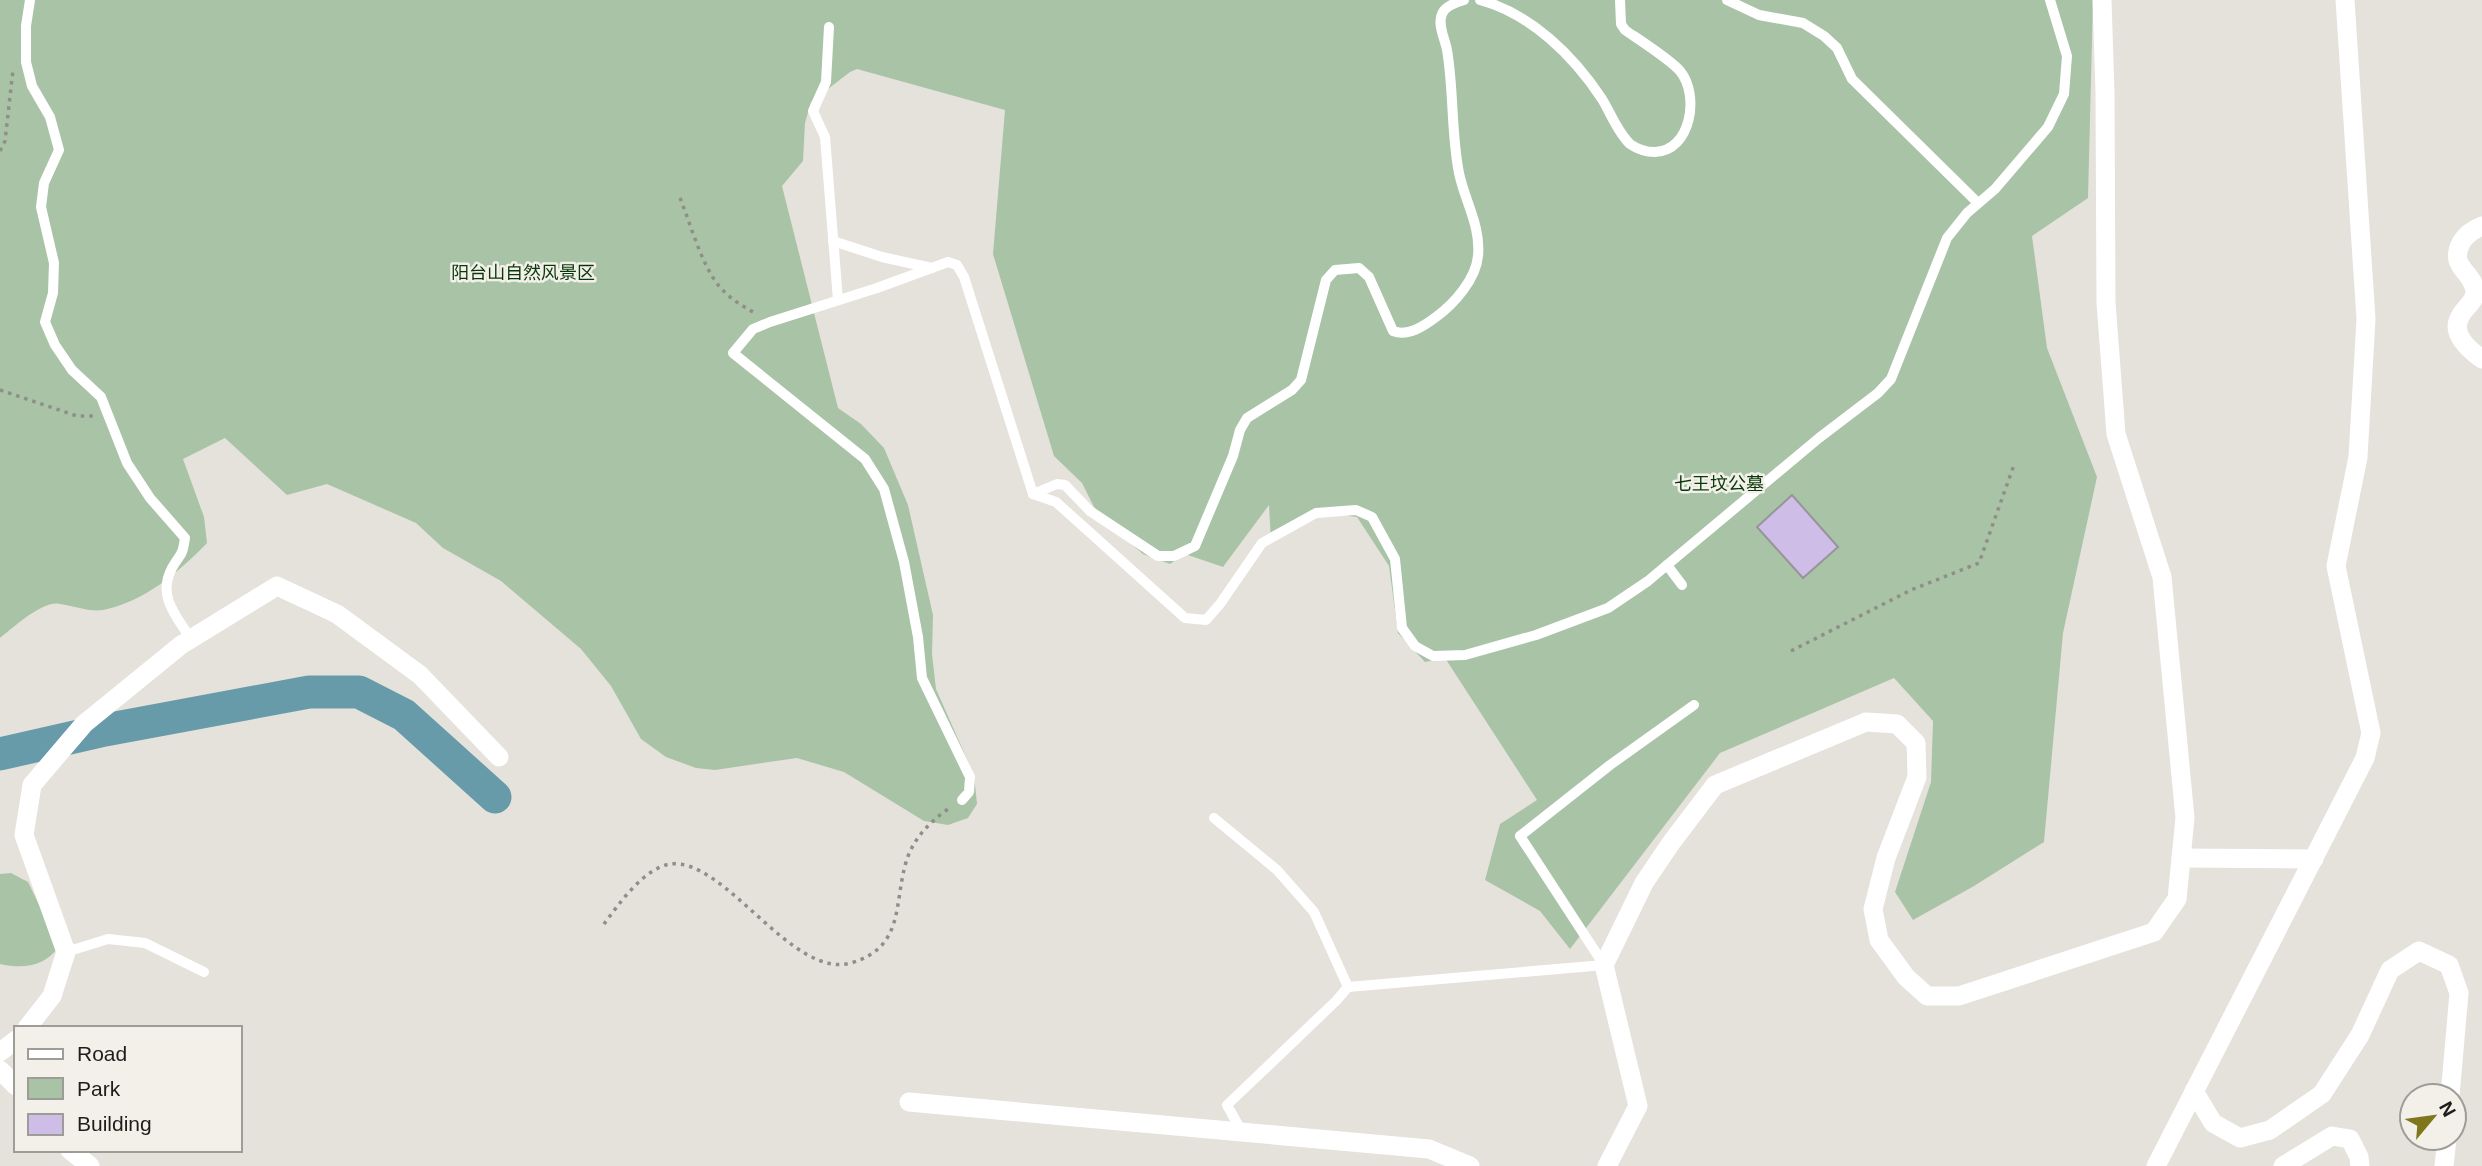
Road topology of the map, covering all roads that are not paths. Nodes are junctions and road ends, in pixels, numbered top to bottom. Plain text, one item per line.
1 (30, 0) edge
2 (1464, 0) edge
3 (1480, 0) edge
4 (1620, 0) edge
5 (1727, 0) edge
6 (2050, 0) edge
7 (2102, 0) edge
8 (2345, 0) edge
9 (829, 27) dead end
10 (1978, 204) junction
11 (2482, 226) edge
12 (833, 241) junction
13 (932, 268) junction
14 (838, 300) junction
15 (2482, 359) edge
16 (1032, 494) junction
17 (1667, 565) junction
18 (1682, 585) dead end
19 (191, 639) junction
20 (1694, 705) dead end
21 (499, 757) dead end
22 (962, 800) road end
23 (1214, 818) dead end
24 (2181, 858) junction
25 (2314, 859) junction
26 (66, 952) junction
27 (1604, 965) junction
28 (204, 972) dead end
29 (1348, 987) junction
30 (29, 1026) edge
31 (0, 1070) edge
32 (2451, 1082) edge
33 (14, 1084) edge
34 (2194, 1091) junction
35 (909, 1102) dead end
36 (1242, 1132) junction
37 (72, 1152) edge
38 (90, 1166) edge
39 (1470, 1166) edge
40 (1606, 1166) edge
41 (2156, 1166) edge
42 (2283, 1166) edge
43 (2360, 1166) edge

1 - 19 lane
2 - 16 lane
3 - 4 lane
5 - 10 lane
6 - 10 lane
7 - 24 street
8 - 25 street
9 - 12 lane
10 - 17 lane
11 - 15 street
12 - 13 lane
12 - 14 lane
13 - 14 lane
13 - 16 lane
14 - 22 lane
16 - 17 lane
17 - 18 lane
19 - 21 street
19 - 26 street
20 - 27 lane
23 - 29 lane
24 - 25 street
24 - 27 street
25 - 34 street
26 - 28 lane
26 - 30 street
27 - 29 lane
27 - 40 street
29 - 36 lane
31 - 33 street
32 - 34 street
34 - 41 street
35 - 36 street
36 - 39 street
37 - 38 street
42 - 43 street

